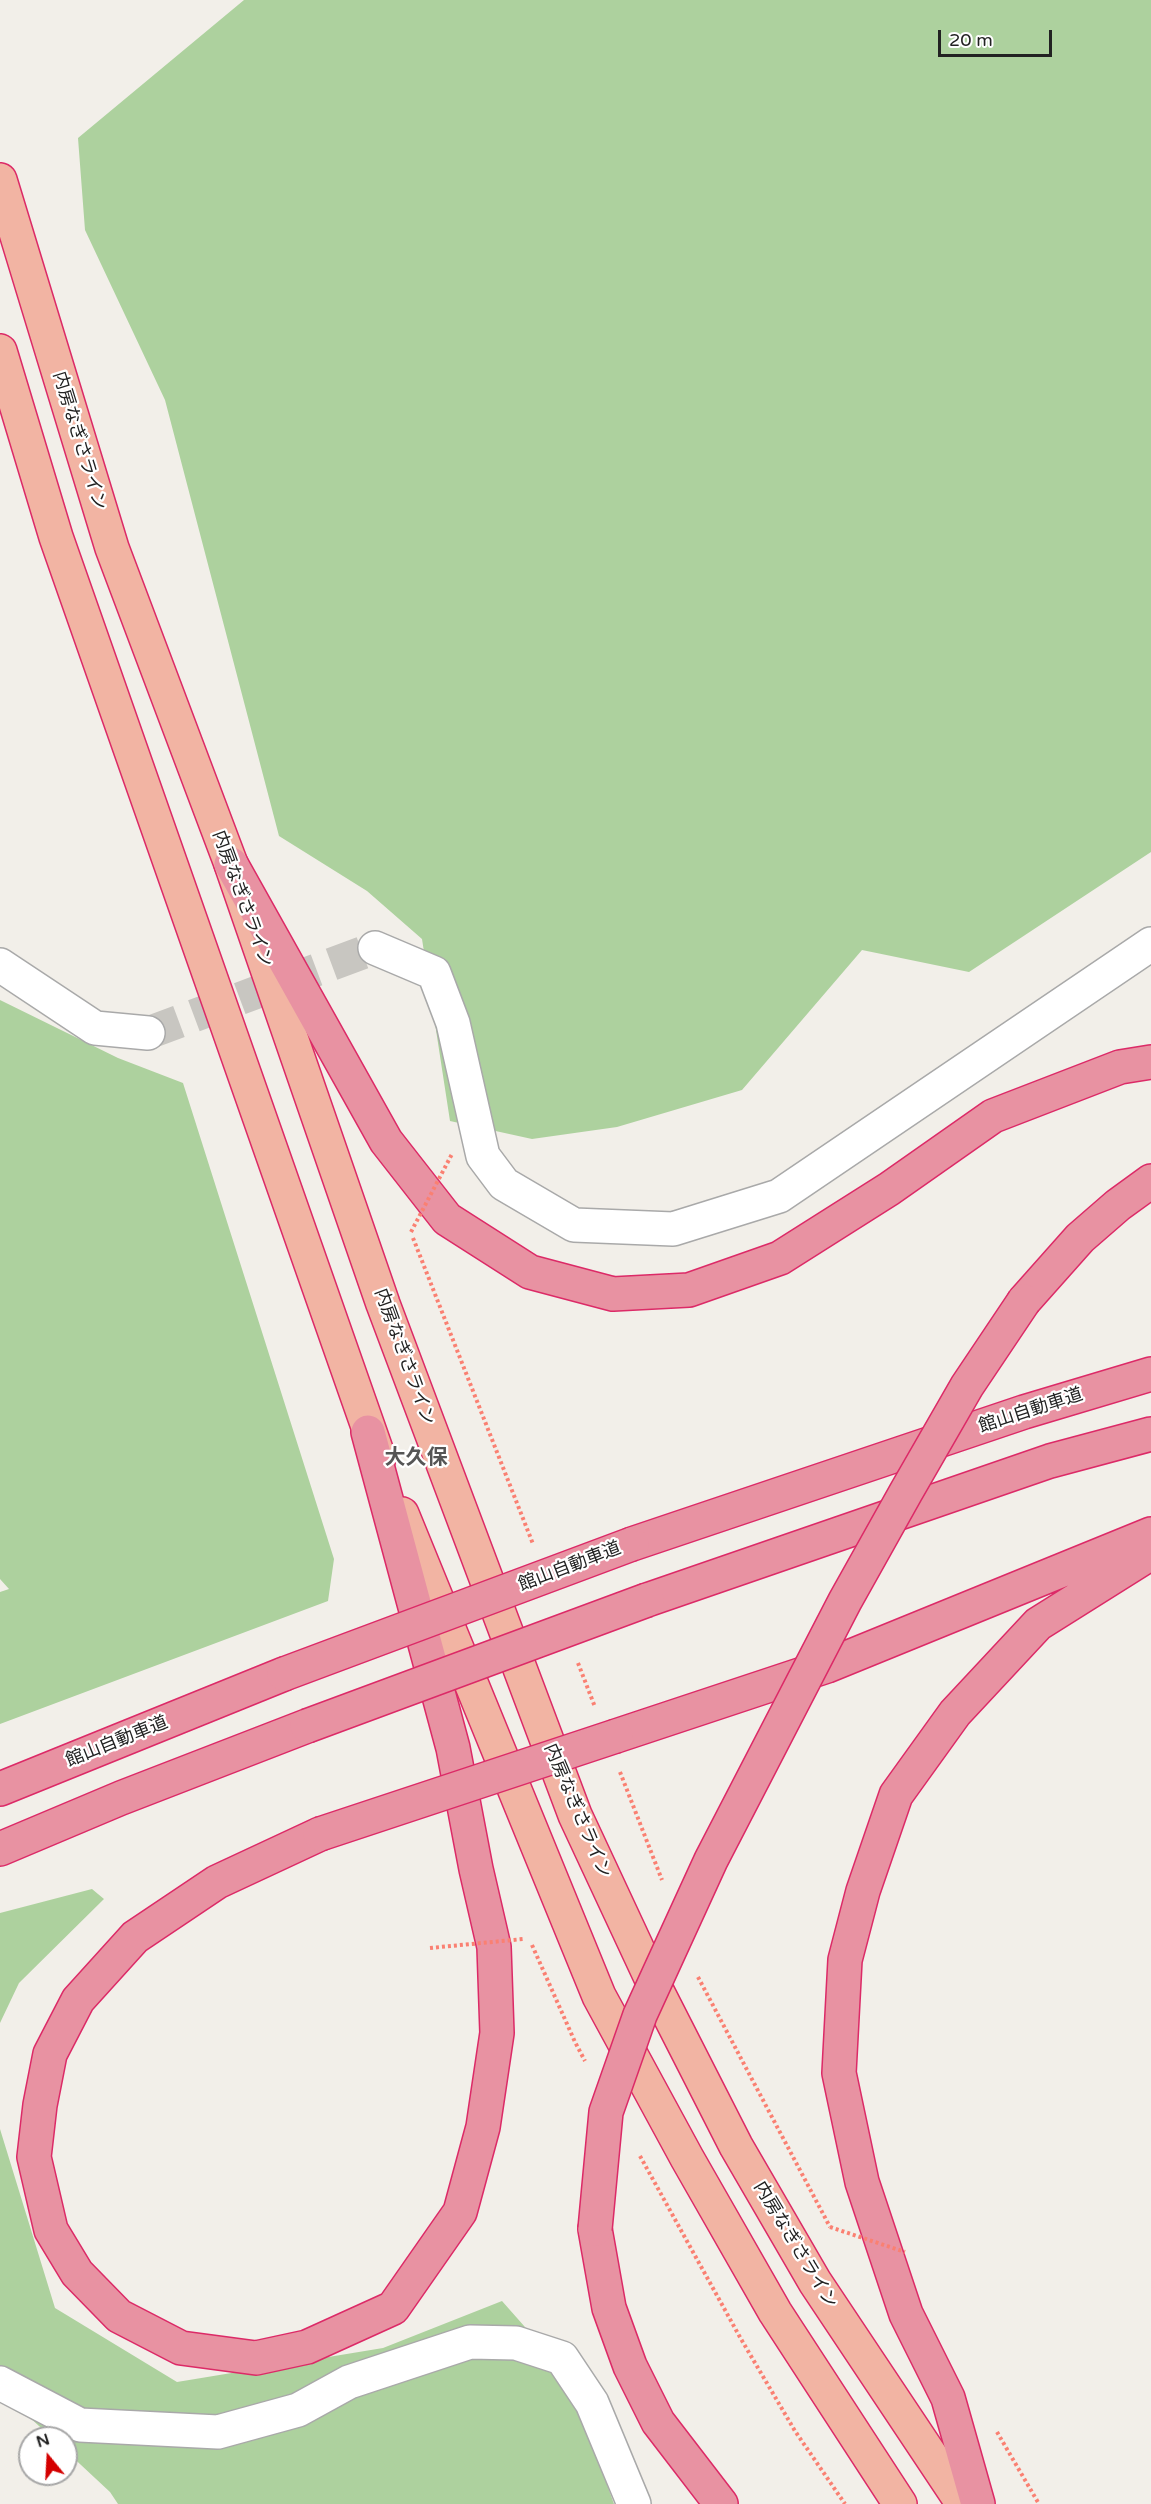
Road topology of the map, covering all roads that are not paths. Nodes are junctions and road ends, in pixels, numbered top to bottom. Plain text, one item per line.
1 (0, 180) edge
2 (0, 351) edge
3 (231, 864) junction
4 (1151, 944) edge
5 (375, 948) tunnel mouth
6 (0, 965) edge
7 (148, 1033) tunnel mouth
8 (1151, 1062) edge
9 (1151, 1181) edge
10 (1151, 1374) edge
11 (368, 1432) junction
12 (1151, 1434) edge
13 (1151, 1534) edge
14 (1151, 1553) edge
15 (0, 1789) edge
16 (0, 1849) edge
17 (0, 2383) edge
18 (634, 2504) edge
19 (721, 2504) edge
20 (900, 2504) edge
21 (963, 2504) edge
22 (978, 2504) edge

1 - 3 highway, 内房なぎさライン
2 - 11 highway
3 - 8 highway
3 - 21 highway, 内房なぎさライン
4 - 5 street
6 - 7 street
9 - 19 highway, bridge
10 - 15 highway, 館山自動車道, bridge
11 - 13 highway, bridge
11 - 20 highway
12 - 16 highway, bridge
14 - 22 highway
17 - 18 street

